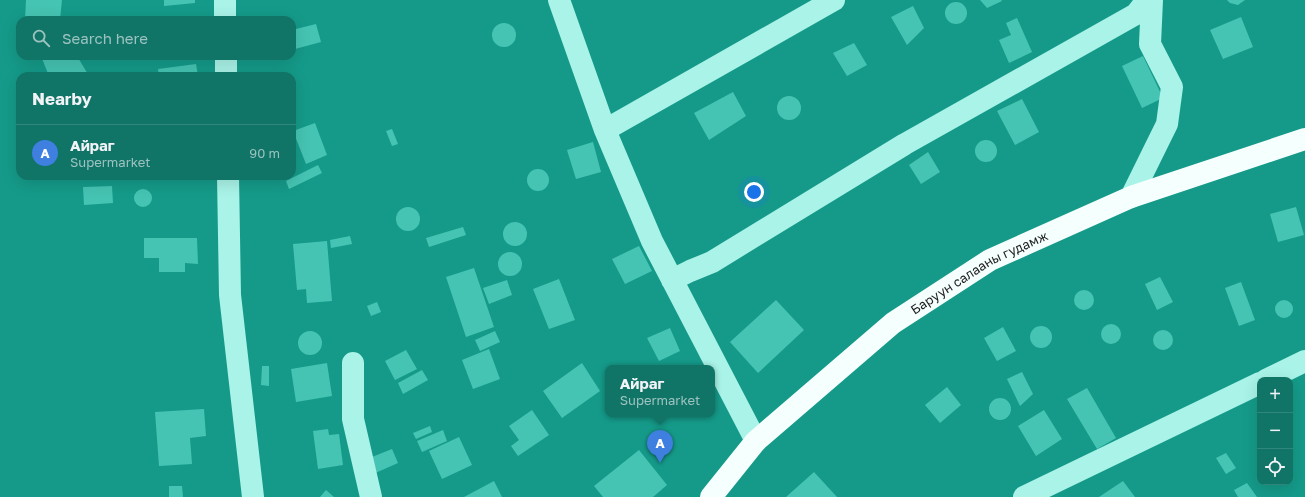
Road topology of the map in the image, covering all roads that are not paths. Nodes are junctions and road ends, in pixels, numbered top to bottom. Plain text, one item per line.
1 (225, 0) edge
2 (560, 0) edge
3 (834, 0) edge
4 (1147, 0) edge
5 (1152, 0) edge
6 (225, 16) edge
7 (226, 60) edge
8 (226, 72) edge
9 (605, 130) junction
10 (1305, 139) edge
11 (228, 180) edge
12 (1131, 198) junction
13 (672, 280) junction
14 (1305, 361) edge
15 (353, 363) dead end
16 (1272, 377) edge
17 (1257, 384) edge
18 (756, 441) junction
19 (253, 497) edge
20 (371, 497) edge
21 (710, 497) edge
22 (1024, 497) edge

1 - 6 street
2 - 9 street
3 - 9 street
4 - 13 street
5 - 12 street
7 - 8 street
9 - 13 street
10 - 12 main road, Баруун салааны гудамж
11 - 19 street
12 - 18 main road, Баруун салааны гудамж
13 - 18 street
14 - 16 street
15 - 20 street
17 - 22 street
18 - 21 main road, Баруун салааны гудамж

